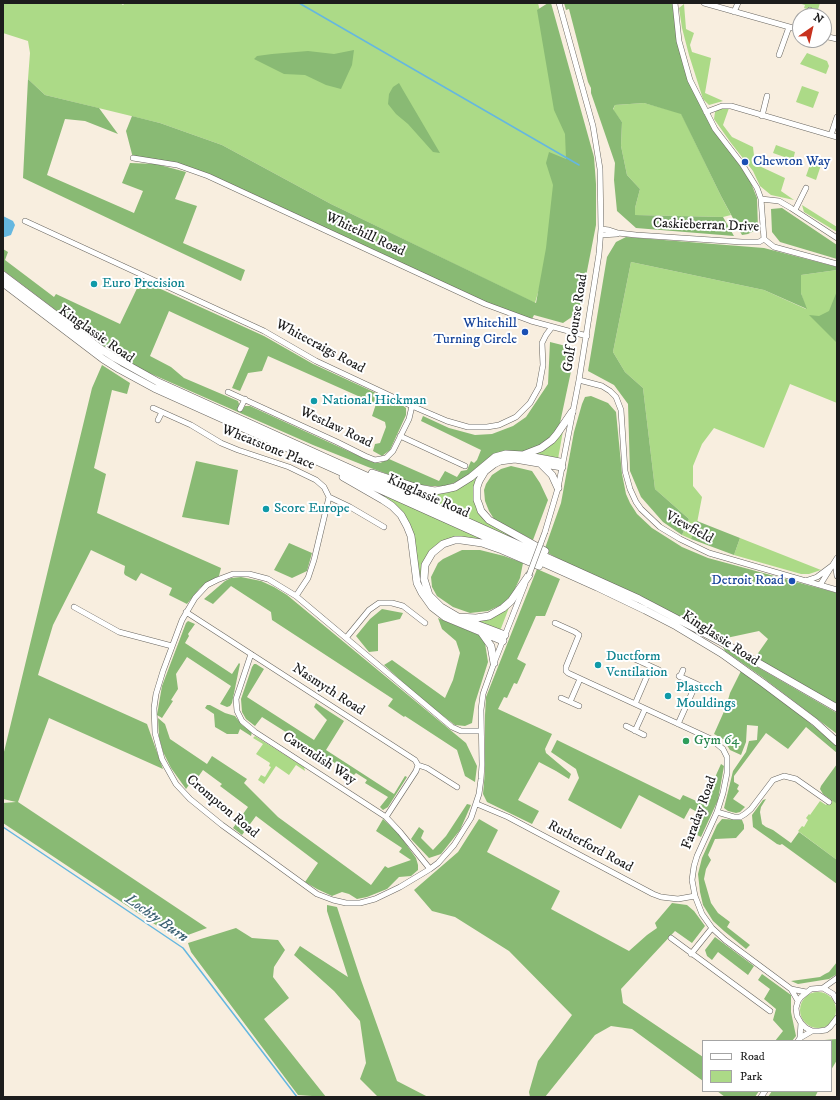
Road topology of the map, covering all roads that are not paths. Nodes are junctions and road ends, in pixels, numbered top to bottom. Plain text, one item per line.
1 (559, 3) edge
2 (675, 3) edge
3 (704, 3) edge
4 (738, 3) edge
5 (734, 12) junction
6 (789, 27) junction
7 (792, 28) edge
8 (779, 55) dead end
9 (767, 96) dead end
10 (706, 112) junction
11 (762, 116) junction
12 (837, 117) edge
13 (831, 135) junction
14 (837, 137) edge
15 (133, 158) dead end
16 (806, 188) dead end
17 (762, 199) junction
18 (795, 210) junction
19 (25, 221) dead end
20 (601, 229) junction
21 (618, 233) junction
22 (601, 235) junction
23 (837, 238) edge
24 (764, 239) junction
25 (837, 264) edge
26 (3, 275) edge
27 (3, 283) edge
28 (552, 327) junction
29 (587, 336) junction
30 (579, 380) junction
31 (228, 392) dead end
32 (244, 399) junction
33 (412, 406) junction
34 (153, 408) dead end
35 (240, 409) dead end
36 (162, 412) junction
37 (572, 412) junction
38 (158, 420) dead end
39 (400, 436) junction
40 (303, 455) junction
41 (523, 455) junction
42 (328, 458) junction
43 (540, 464) junction
44 (562, 464) junction
45 (465, 466) dead end
46 (558, 488) junction
47 (329, 497) junction
48 (384, 528) dead end
49 (835, 561) edge
50 (529, 575) junction
51 (837, 576) edge
52 (804, 581) junction
53 (604, 583) junction
54 (820, 585) junction
55 (597, 587) junction
56 (837, 590) edge
57 (296, 596) junction
58 (74, 607) dead end
59 (186, 612) junction
60 (458, 617) junction
61 (425, 623) dead end
62 (555, 623) dead end
63 (481, 632) junction
64 (346, 638) junction
65 (504, 638) junction
66 (172, 646) junction
67 (251, 654) junction
68 (628, 656) dead end
69 (494, 663) junction
70 (651, 667) junction
71 (659, 670) dead end
72 (683, 670) dead end
73 (580, 679) junction
74 (696, 684) junction
75 (703, 687) dead end
76 (561, 698) dead end
77 (570, 702) junction
78 (634, 704) junction
79 (579, 706) dead end
80 (837, 708) edge
81 (645, 709) junction
82 (678, 724) junction
83 (626, 726) dead end
84 (481, 731) junction
85 (635, 731) junction
86 (644, 735) dead end
87 (837, 742) edge
88 (418, 765) junction
89 (457, 787) dead end
90 (828, 802) dead end
91 (477, 804) junction
92 (717, 812) junction
93 (386, 817) junction
94 (430, 869) junction
95 (695, 896) junction
96 (712, 928) junction
97 (670, 938) dead end
98 (692, 954) junction
99 (837, 978) edge
100 (823, 988) junction
101 (791, 989) junction
102 (806, 992) junction
103 (837, 998) edge
104 (798, 1001) junction
105 (770, 1011) dead end
106 (837, 1018) edge
107 (801, 1023) junction
108 (835, 1024) edge
109 (812, 1031) junction
110 (799, 1040) edge

1 - 20 street, Golf Course Road
2 - 10 street
3 - 5 street
4 - 5 street
5 - 6 street
6 - 7 street
6 - 8 street
9 - 11 street
10 - 11 street
10 - 17 street
11 - 13 street
12 - 13 street
13 - 14 street
15 - 28 street, Whitehill Road
16 - 18 street
17 - 18 street
17 - 24 street
18 - 23 street
19 - 33 street, Whitecraigs Road
20 - 21 street, Caskieberran Drive
20 - 22 street, Golf Course Road
21 - 22 street, Caskieberran Drive
21 - 24 street, Caskieberran Drive
22 - 29 street, Golf Course Road
24 - 25 street, Caskieberran Drive
26 - 42 main road, Kinglassie Road
27 - 40 main road, Kinglassie Road
28 - 29 street, Whitehill Road
28 - 33 street, Whitecraigs Road
29 - 30 street, Golf Course Road
30 - 37 street, Golf Course Road
30 - 52 street, Viewfield
31 - 32 street, Westlaw Road
32 - 35 street
32 - 39 street, Westlaw Road
33 - 39 street, Westlaw Road
34 - 36 street, Wheatstone Place
36 - 38 street
36 - 47 street, Wheatstone Place
37 - 41 main road
37 - 44 street, Golf Course Road
39 - 45 street
40 - 55 main road, Kinglassie Road
40 - 63 main road
41 - 42 main road
41 - 44 main road
42 - 53 main road, Kinglassie Road
43 - 44 main road
43 - 46 main road
43 - 53 main road
44 - 46 street, Golf Course Road
46 - 50 street, Golf Course Road, bridge
47 - 48 street
47 - 57 street
49 - 51 street
49 - 52 street
49 - 54 street
50 - 60 main road
50 - 65 street, Golf Course Road
52 - 54 street, Viewfield
53 - 80 main road, Kinglassie Road
54 - 56 street, Viewfield
55 - 60 main road
55 - 87 main road, Kinglassie Road
57 - 59 street, Crompton Road
57 - 64 street, Crompton Road
58 - 66 street
59 - 66 street, Crompton Road
59 - 67 street, Nasmyth Road
60 - 65 main road
61 - 64 street
62 - 73 street, Faraday Road
63 - 65 main road
63 - 69 main road
64 - 84 street, Crompton Road
65 - 69 street, Crompton Road
66 - 94 street, Crompton Road
67 - 88 street, Nasmyth Road
67 - 93 street, Cavendish Way
68 - 70 street
69 - 84 street, Crompton Road
70 - 71 street
70 - 78 street
72 - 74 street
73 - 77 street
73 - 78 street, Faraday Road
74 - 75 street
74 - 82 street
76 - 77 street
77 - 79 street
78 - 81 street, Faraday Road
81 - 82 street, Faraday Road
81 - 85 street
82 - 92 street, Faraday Road
83 - 85 street
84 - 91 street, Crompton Road
85 - 86 street
88 - 89 street, Nasmyth Road
88 - 93 street
90 - 92 street
91 - 94 street, Crompton Road
91 - 95 street, Rutherford Road
92 - 95 street, Faraday Road
93 - 94 street, Cavendish Way
95 - 96 street, Faraday Road
96 - 98 street
96 - 101 street, Faraday Road
97 - 98 street
98 - 105 street
99 - 100 street
100 - 102 street
100 - 103 street
101 - 102 street, Faraday Road
101 - 104 street, Faraday Road
102 - 104 street
104 - 107 street
106 - 108 street
107 - 109 street
107 - 110 street
108 - 109 street
109 - 110 street

